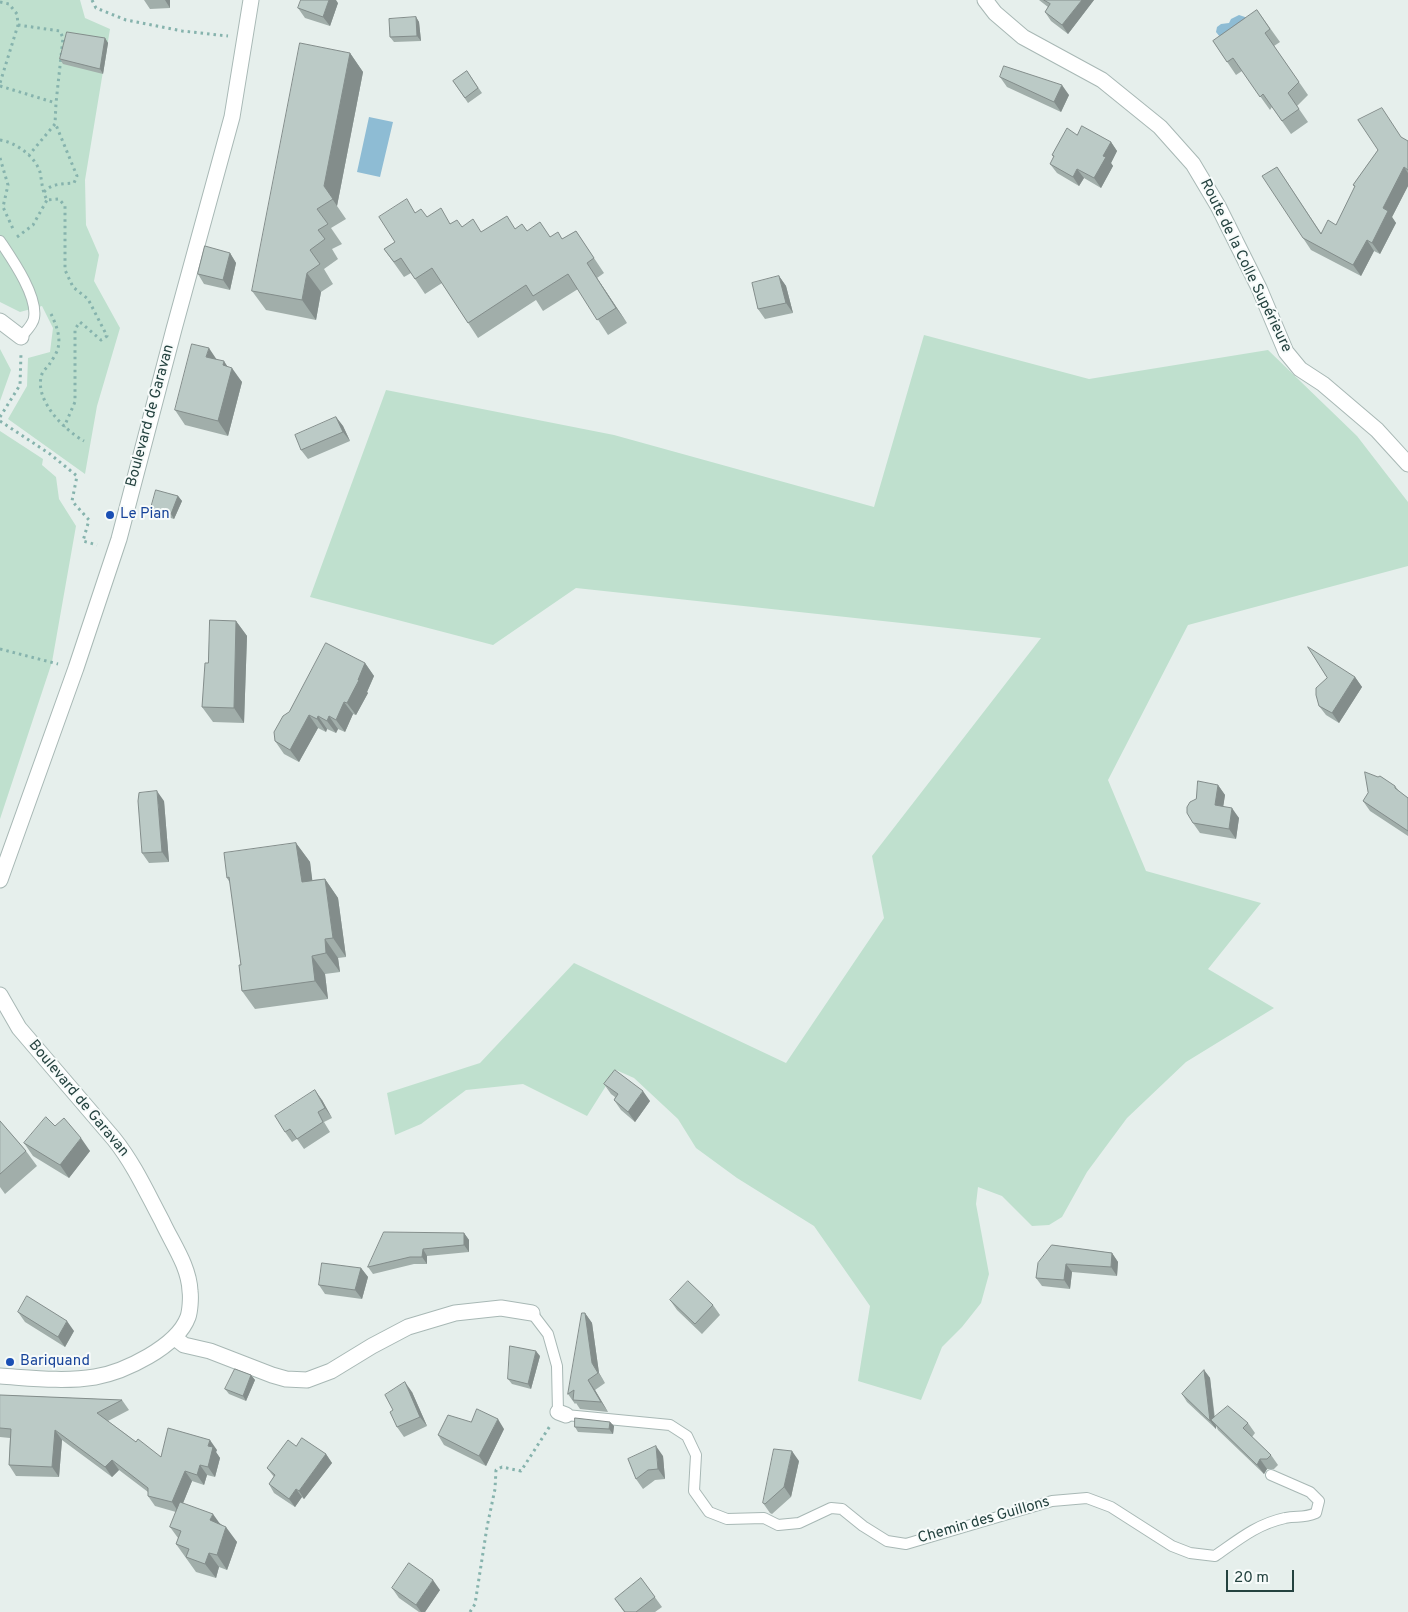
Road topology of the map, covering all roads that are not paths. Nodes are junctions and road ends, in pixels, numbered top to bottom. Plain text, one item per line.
1 (251, 0) edge
2 (985, 0) edge
3 (0, 242) edge
4 (0, 321) edge
5 (21, 338) joint
6 (1408, 464) edge
7 (0, 880) edge
8 (0, 996) edge
9 (532, 1313) joint
10 (174, 1338) junction
11 (0, 1376) edge
12 (1271, 1475) dead end

1 - 7 street, Boulevard de Garavan
2 - 6 street, Route de la Colle Supérieure
3 - 5 lane
4 - 5 street
8 - 10 street, Boulevard de Garavan
9 - 10 street, Chemin des Guillons
9 - 12 lane, Chemin des Guillons
10 - 11 street, Boulevard de Garavan

